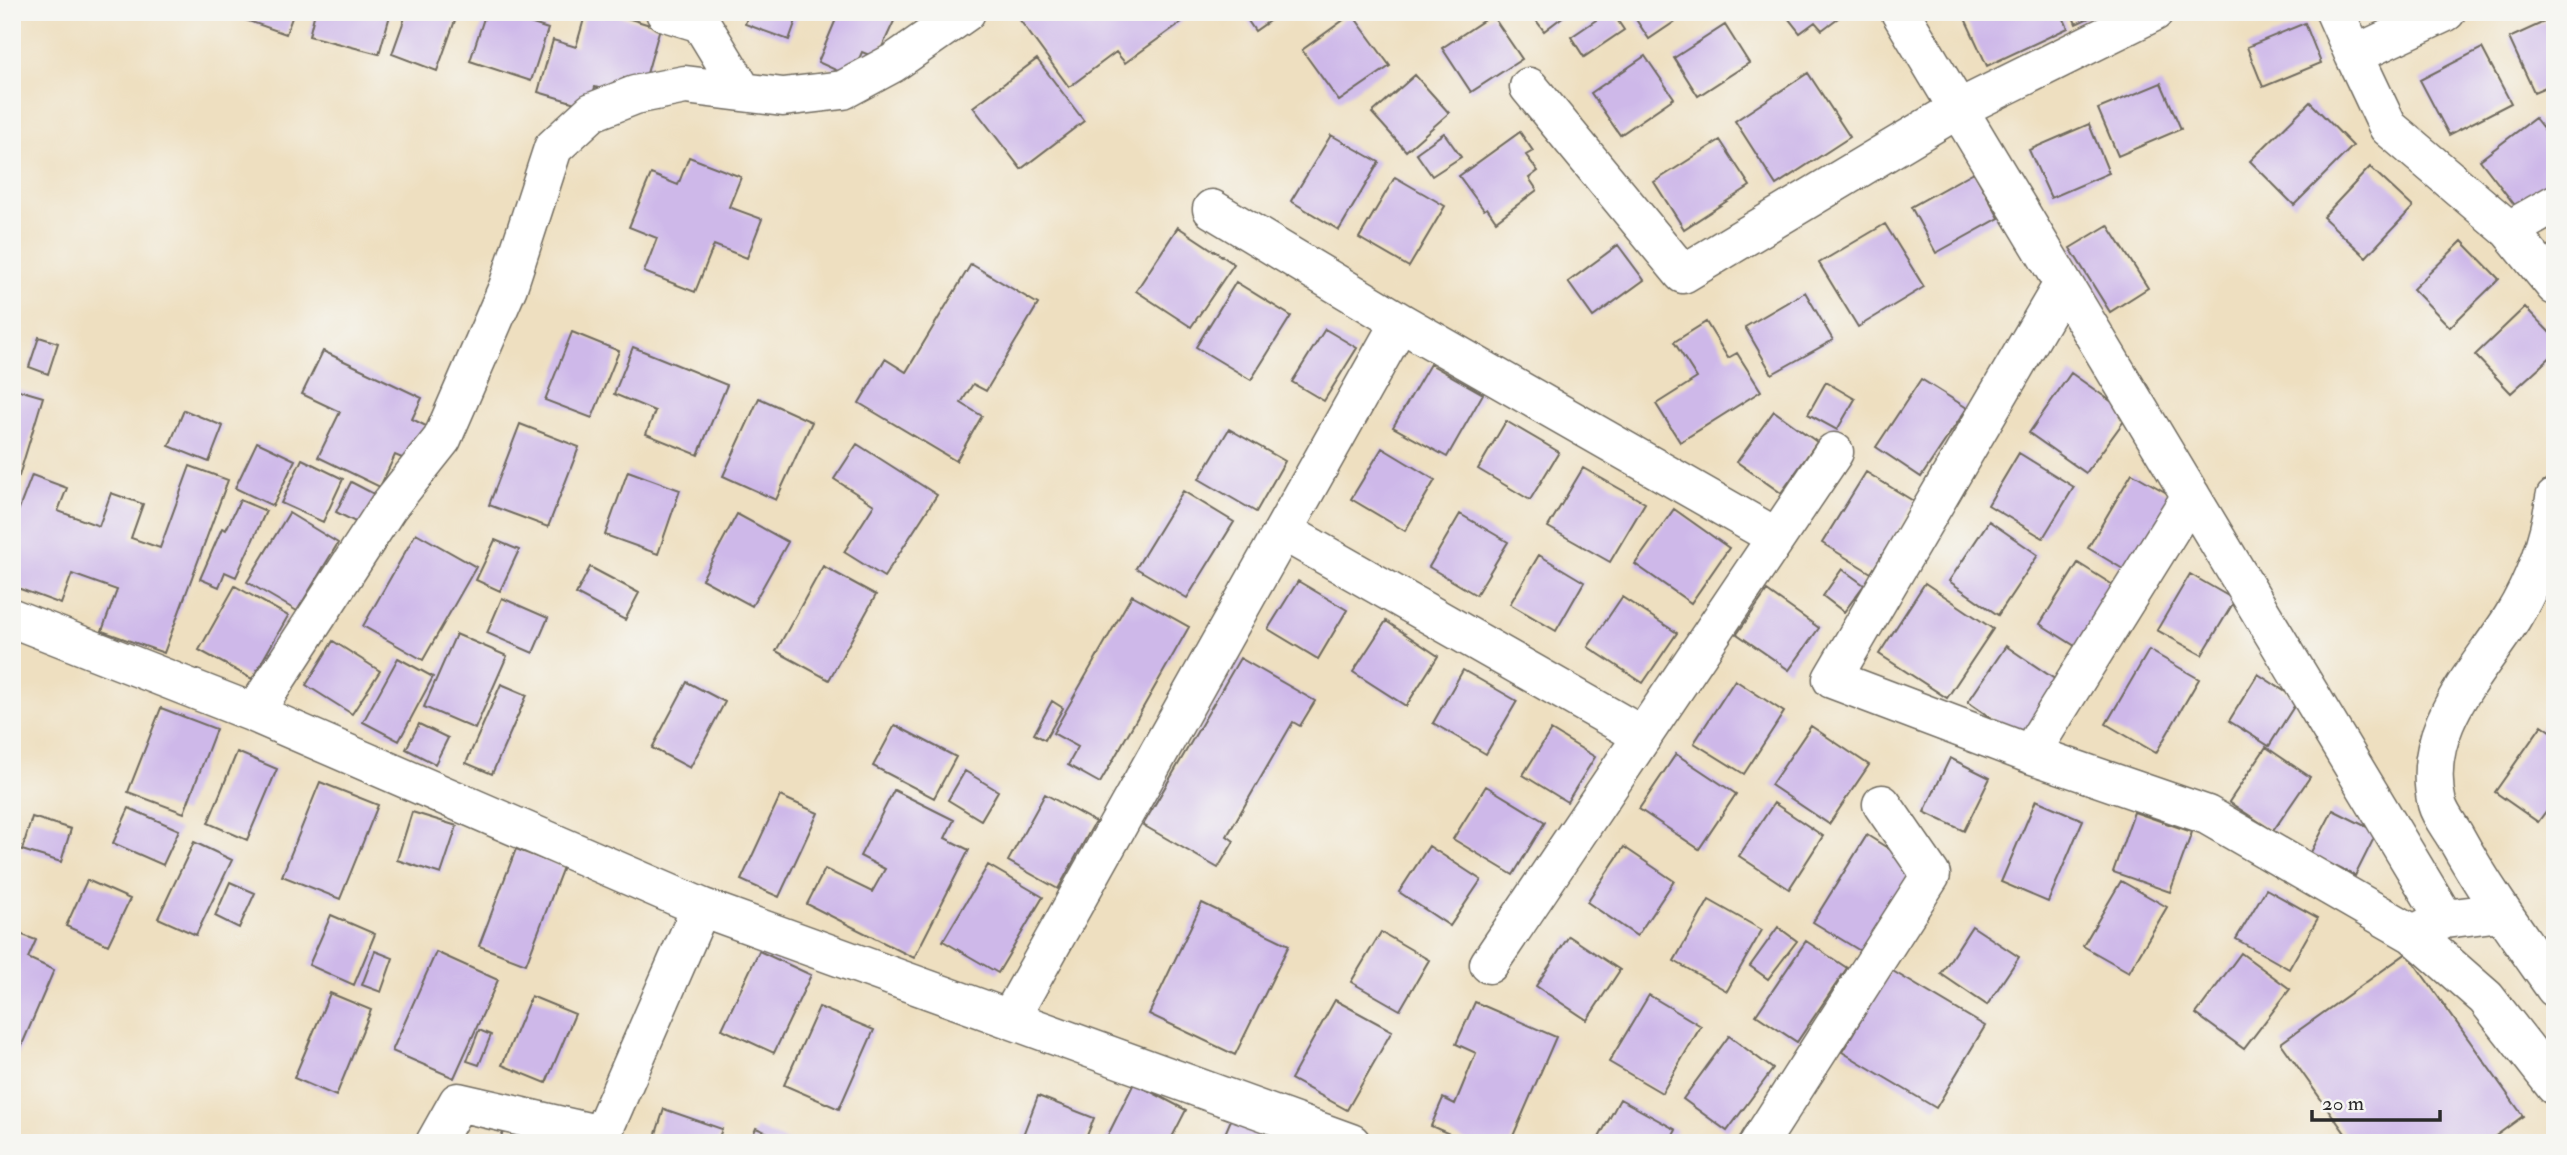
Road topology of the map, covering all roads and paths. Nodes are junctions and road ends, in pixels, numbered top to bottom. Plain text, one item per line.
1 (665, 12) edge
2 (1900, 12) edge
3 (2154, 12) edge
4 (2335, 12) edge
5 (2446, 12) edge
6 (941, 18) edge
7 (2354, 55) junction
8 (1529, 87) dead end
9 (743, 92) junction
10 (1958, 109) junction
11 (2555, 204) edge
12 (1212, 209) dead end
13 (2509, 230) junction
14 (2063, 284) junction
15 (2555, 286) edge
16 (1400, 322) junction
17 (1833, 452) dead end
18 (2191, 496) junction
19 (2555, 498) edge
20 (1283, 531) junction
21 (1776, 537) junction
22 (12, 618) edge
23 (254, 713) junction
24 (1643, 736) junction
25 (2030, 754) junction
26 (1882, 804) dead end
27 (701, 906) junction
28 (2501, 912) junction
29 (2429, 926) junction
30 (1489, 964) dead end
31 (2555, 988) edge
32 (1010, 1018) junction
33 (2555, 1086) edge
34 (599, 1139) edge
35 (1340, 1140) edge
36 (435, 1143) edge
37 (1759, 1143) edge

1 - 9 street
2 - 10 street
3 - 10 street
4 - 7 street
5 - 7 street
6 - 9 street
7 - 13 street
8 - 10 street
9 - 23 street
10 - 14 street
11 - 13 street
12 - 16 street
13 - 15 street
14 - 18 street
14 - 25 street
16 - 20 street
16 - 21 street
17 - 21 street
18 - 25 street
18 - 29 street
19 - 28 street
20 - 24 street
20 - 32 street
21 - 24 street
22 - 23 street
23 - 27 street
24 - 30 street
25 - 29 street
26 - 37 street
27 - 32 street
27 - 34 street
28 - 29 street
28 - 31 street
29 - 33 street
32 - 35 street
34 - 36 street

